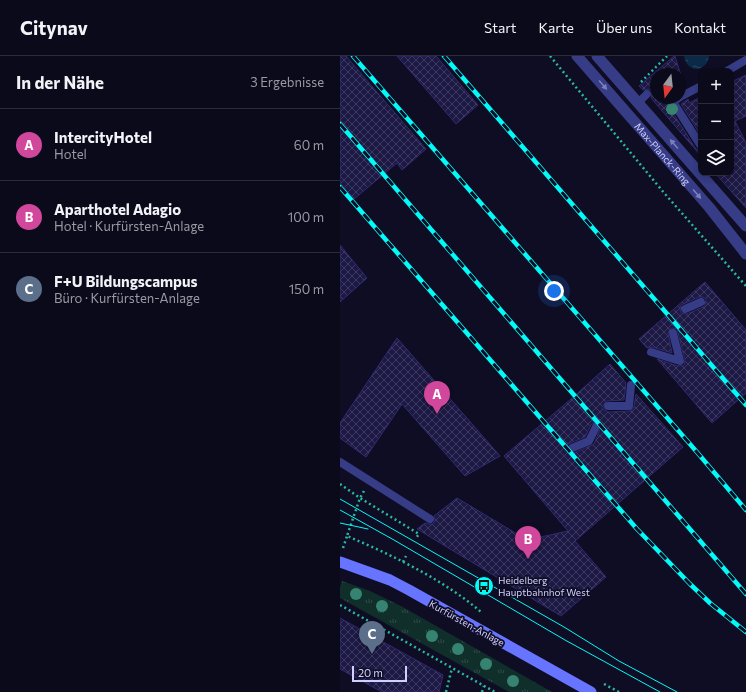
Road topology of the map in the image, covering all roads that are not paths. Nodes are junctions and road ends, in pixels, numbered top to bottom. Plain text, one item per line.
1 (577, 56) edge
2 (597, 56) edge
3 (746, 60) edge
4 (732, 68) edge
5 (698, 88) edge
6 (647, 94) dead end
7 (686, 94) edge
8 (638, 103) junction
9 (673, 104) edge
10 (698, 141) edge
11 (746, 226) edge
12 (746, 254) edge
13 (701, 302) dead end
14 (685, 309) dead end
15 (673, 333) dead end
16 (652, 352) dead end
17 (631, 385) dead end
18 (608, 406) dead end
19 (596, 427) dead end
20 (572, 448) dead end
21 (340, 462) edge
22 (430, 519) dead end
23 (340, 562) edge
24 (590, 692) edge

1 -> 12 street, Max-Planck-Ring
2 - 8 street, Max-Planck-Ring
3 - 4 lane
5 - 7 lane
6 - 8 lane
11 -> 8 street, Max-Planck-Ring
9 - 10 lane
13 - 14 lane
15 - 16 lane
17 - 18 lane
19 - 20 lane
21 - 22 lane
23 - 24 main road, Kurfürsten-Anlage

